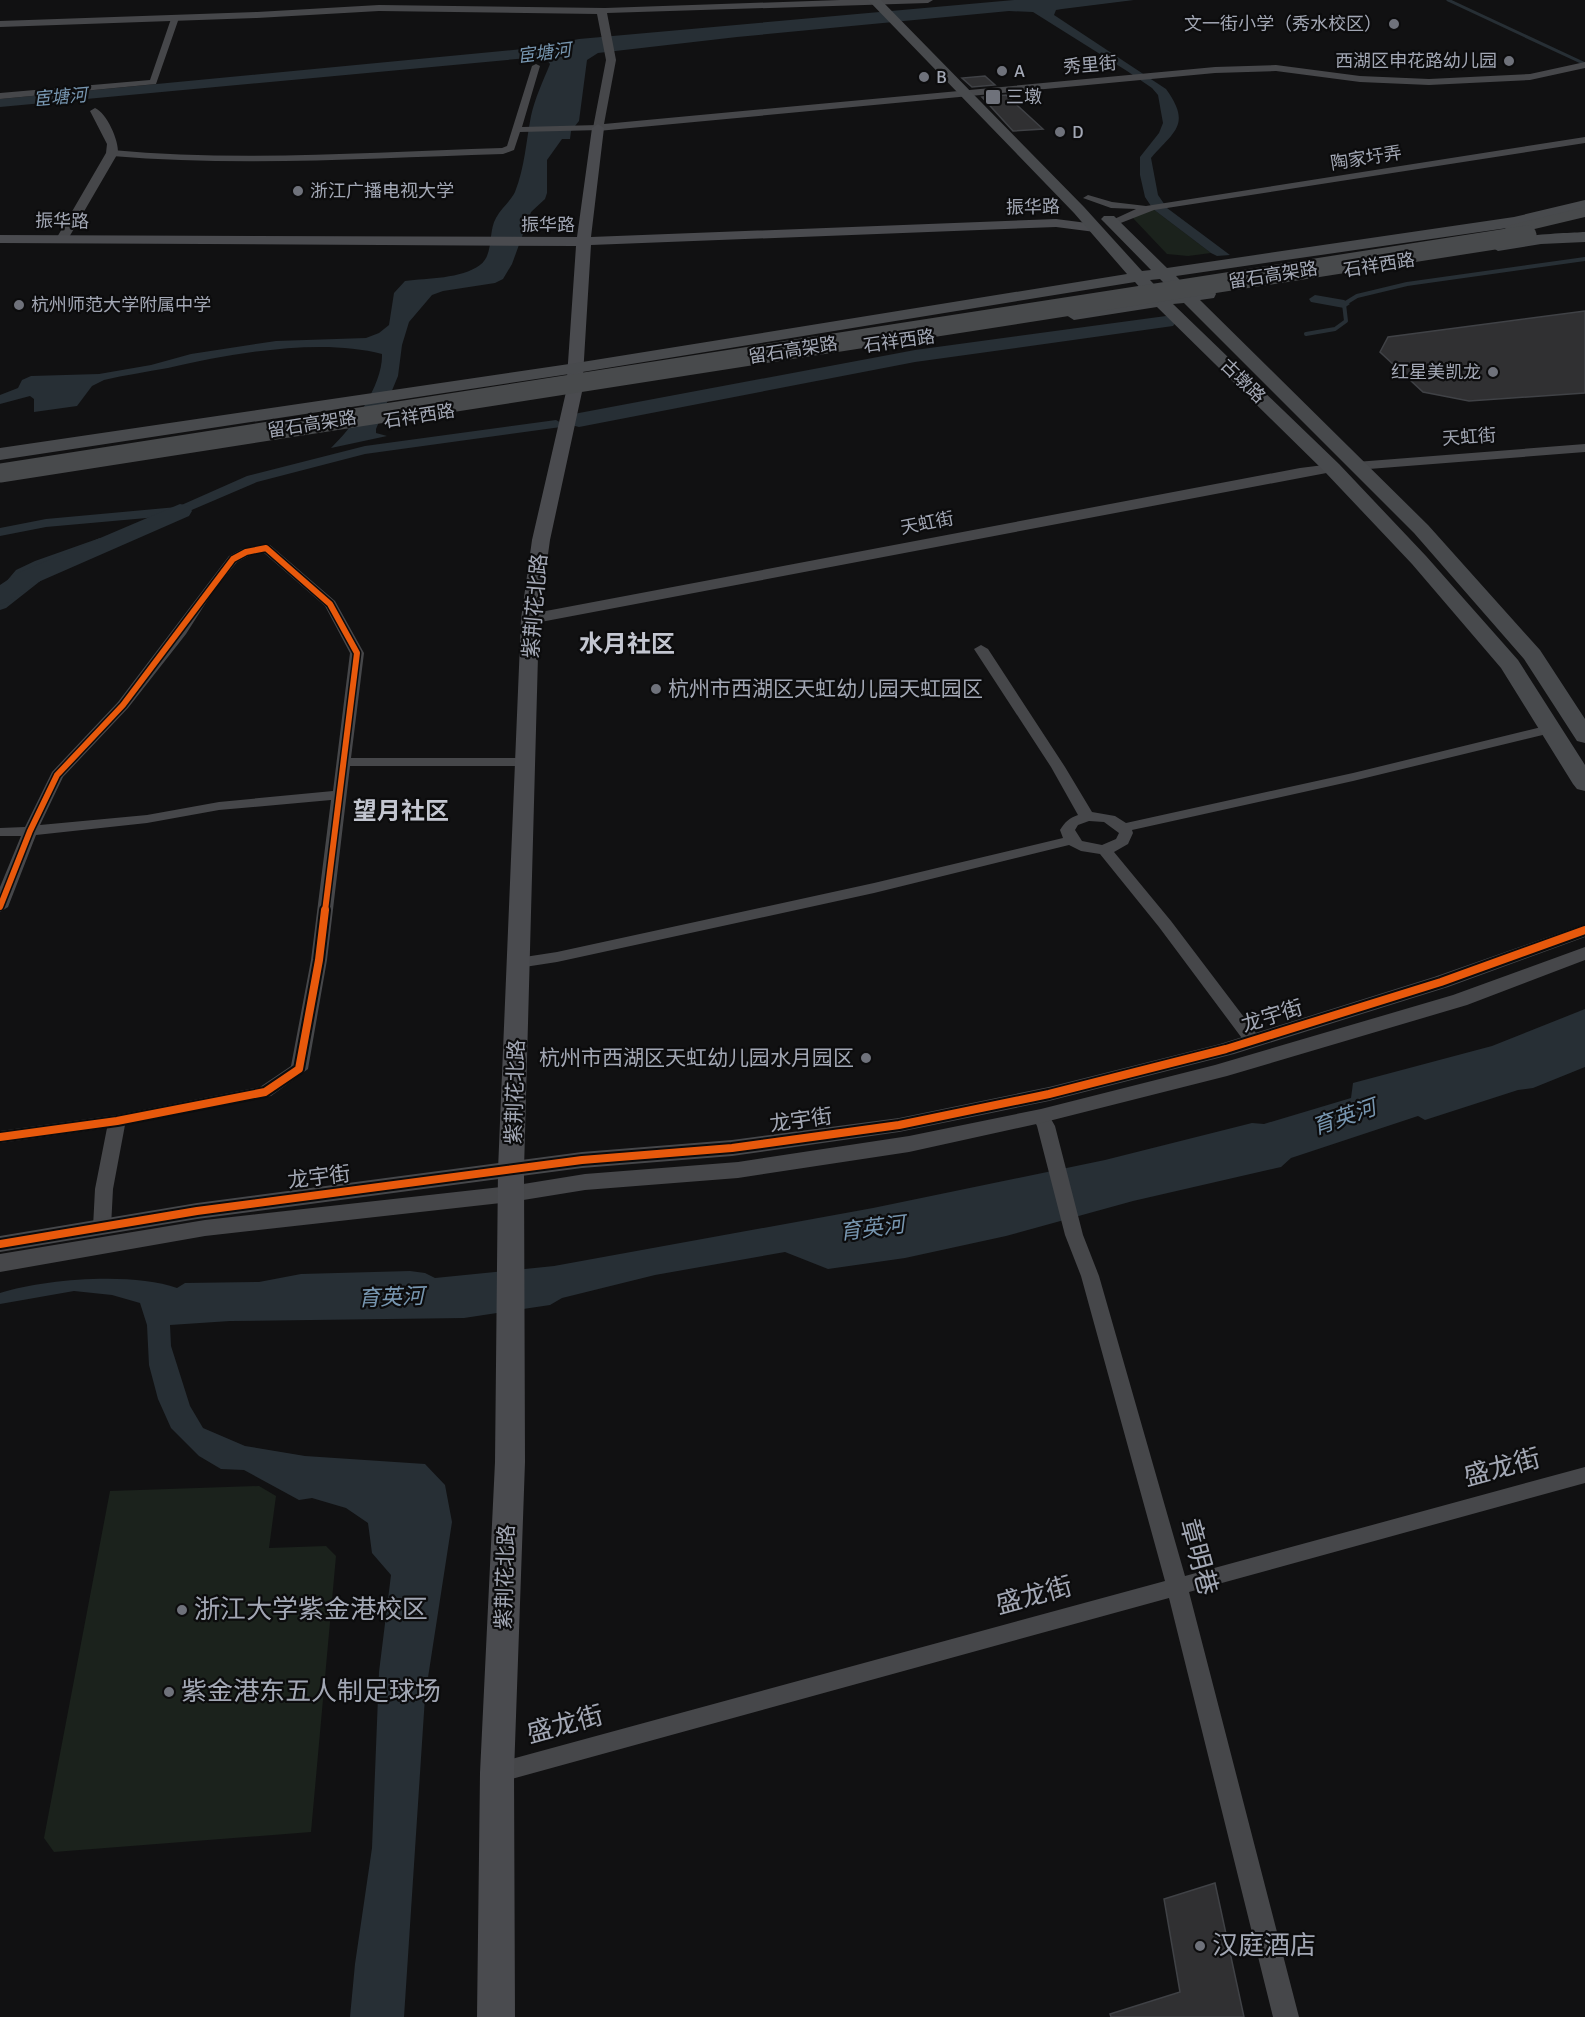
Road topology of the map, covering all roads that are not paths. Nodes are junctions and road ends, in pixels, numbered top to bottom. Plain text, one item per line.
1 (928, 0) edge
2 (878, 4) edge
3 (900, 6) edge
4 (179, 8) dead end
5 (601, 9) junction
6 (361, 10) junction
7 (379, 13) junction
8 (257, 15) junction
9 (174, 18) junction
10 (0, 24) edge
11 (1585, 65) edge
12 (536, 66) dead end
13 (962, 71) dead end
14 (983, 92) junction
15 (966, 93) junction
16 (0, 96) edge
17 (95, 111) dead end
18 (598, 128) junction
19 (516, 130) junction
20 (1585, 141) edge
21 (112, 153) junction
22 (1083, 204) junction
23 (1585, 205) edge
24 (1152, 207) junction
25 (1585, 212) edge
26 (1585, 218) edge
27 (1113, 223) junction
28 (1095, 228) junction
29 (1585, 231) edge
30 (0, 233) edge
31 (1527, 234) junction
32 (63, 237) junction
33 (0, 239) edge
34 (584, 240) junction
35 (1163, 273) junction
36 (1137, 277) junction
37 (1187, 297) junction
38 (1161, 302) junction
39 (576, 368) junction
40 (574, 392) junction
41 (1585, 448) edge
42 (0, 453) edge
43 (0, 461) edge
44 (1356, 466) junction
45 (1332, 468) junction
46 (0, 473) edge
47 (0, 481) edge
48 (530, 619) junction
49 (981, 649) dead end
50 (1550, 729) junction
51 (1585, 736) edge
52 (345, 762) junction
53 (525, 762) junction
54 (1585, 784) edge
55 (341, 795) junction
56 (1087, 817) junction
57 (1123, 828) junction
58 (30, 831) junction
59 (0, 832) edge
60 (1071, 840) junction
61 (1104, 849) junction
62 (0, 907) edge
63 (1585, 930) edge
64 (1585, 953) edge
65 (518, 963) junction
66 (1253, 1041) junction
67 (1041, 1116) junction
68 (117, 1121) junction
69 (0, 1137) edge
70 (511, 1182) junction
71 (102, 1227) junction
72 (0, 1244) edge
73 (0, 1263) edge
74 (1585, 1475) edge
75 (1177, 1587) junction
76 (497, 1773) junction
77 (496, 2017) edge
78 (1286, 2017) edge

1 - 3 street
2 - 3 street
2 - 5 street
2 - 15 main road, 古墩路
4 - 9 street
5 - 6 street
5 - 7 street
5 - 18 street
6 - 7 street
6 - 8 street
7 - 8 street
8 - 9 street
9 - 10 street
9 - 16 street
11 - 14 street, 秀里街
12 - 19 street
13 - 14 main road, 古墩路
14 - 15 street, 秀里街
14 - 22 main road, 古墩路
15 - 18 street, 秀里街
15 - 22 main road, 古墩路
17 - 21 street
18 - 19 street
18 - 34 main road, 紫荆花北路
19 - 21 street
20 - 24 street, 陶家圩弄
21 - 32 street
22 - 24 street, 陶家圩弄
22 - 27 main road, 古墩路
22 - 28 main road, 古墩路
22 - 34 main road, 振华路
23 - 35 main road, 石祥西路
24 - 27 street, 陶家圩弄
25 - 31 highway
26 - 31 highway, 留石高架路
27 - 35 main road, 古墩路
28 - 34 main road, 振华路
28 - 36 main road, 古墩路
29 - 31 highway
30 - 32 main road, 振华路
31 - 37 main road, 石祥西路
31 - 43 highway, 留石高架路
31 - 46 highway, 留石高架路, bridge
32 - 33 main road, 振华路
32 - 34 main road, 振华路
34 - 39 main road, 紫荆花北路
35 - 36 main road, 石祥西路
35 - 37 main road, 古墩路
36 - 38 main road, 古墩路
36 - 39 main road, 石祥西路
37 - 38 main road, 石祥西路
37 - 44 main road, 古墩路
38 - 40 main road, 石祥西路
38 - 45 main road, 古墩路
39 - 40 main road, 紫荆花北路
39 - 42 main road, 石祥西路
40 - 47 main road, 石祥西路
40 - 48 main road, 紫荆花北路
41 - 44 street, 天虹街
44 - 51 main road, 古墩路
45 - 48 street, 天虹街
45 - 50 main road, 古墩路
48 - 53 main road, 紫荆花北路
49 - 56 street
50 - 54 main road, 古墩路
50 - 57 street
52 - 53 street
52 - 55 street
52 - 58 street
53 - 65 main road, 紫荆花北路
55 - 58 street
55 - 68 street
56 - 57 street
56 - 60 street
57 - 61 street
58 - 59 street
58 - 62 street
60 - 61 street
60 - 65 street
61 - 66 street
63 - 66 street, 龙宇街
64 - 67 street, 龙宇街
65 - 70 main road, 紫荆花北路
66 - 70 street, 龙宇街
67 - 70 street, 龙宇街
67 - 75 street, 章明巷
68 - 69 street
68 - 71 street
70 - 71 street, 龙宇街
70 - 73 street, 龙宇街
70 - 76 main road, 紫荆花北路
71 - 72 street, 龙宇街
74 - 75 street, 盛龙街
75 - 76 street, 盛龙街
75 - 78 street, 章明巷
76 - 77 main road, 紫荆花北路

